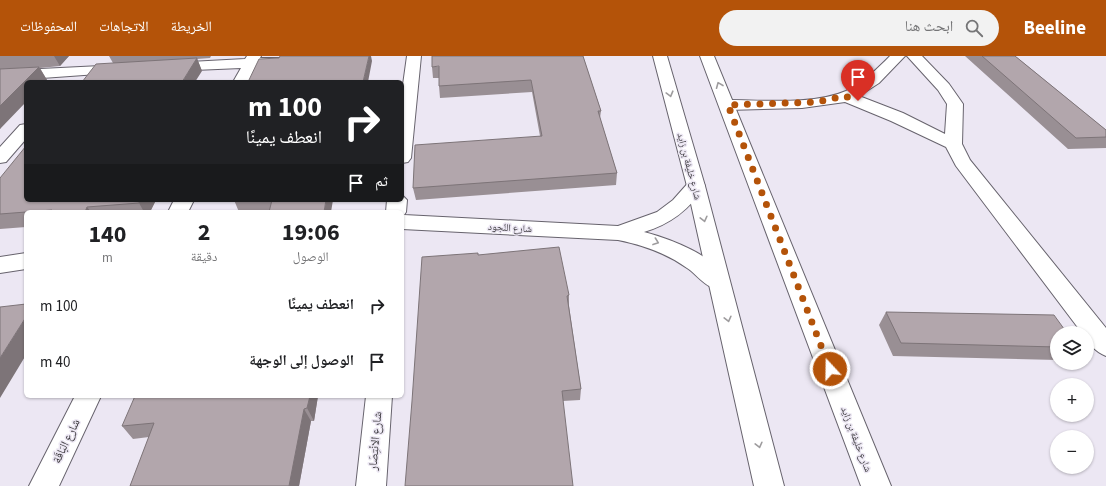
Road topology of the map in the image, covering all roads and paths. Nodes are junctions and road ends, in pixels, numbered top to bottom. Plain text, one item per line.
1 (90, 56) edge
2 (414, 56) edge
3 (660, 56) edge
4 (707, 56) edge
5 (898, 56) edge
6 (914, 56) edge
7 (252, 59) edge
8 (304, 60) edge
9 (156, 68) edge
10 (132, 69) edge
11 (0, 76) edge
12 (72, 77) edge
13 (242, 80) edge
14 (845, 96) junction
15 (728, 105) junction
16 (24, 131) edge
17 (404, 141) edge
18 (13, 144) edge
19 (953, 144) junction
20 (0, 158) edge
21 (696, 186) junction
22 (404, 222) edge
23 (618, 233) junction
24 (24, 261) edge
25 (0, 265) edge
26 (718, 281) junction
27 (1106, 346) edge
28 (87, 398) edge
29 (379, 398) edge
30 (44, 486) edge
31 (371, 486) edge
32 (769, 486) edge
33 (876, 486) edge

1 - 12 street
2 - 17 street
3 -> 21 street, شارع خليفة بن زايد
15 -> 4 street, شارع خليفة بن زايد
5 - 14 street
6 - 19 street
7 - 8 street
7 - 9 street
7 - 13 street
10 - 12 street
11 - 12 street
14 - 15 street
14 - 19 street
15 - 33 street, شارع خليفة بن زايد
16 - 18 street
18 - 20 street
19 - 27 street
21 - 23 street, شارع النُجود
21 -> 26 street, شارع خليفة بن زايد
22 - 23 street, شارع النُجود
23 -> 26 street, شارع النُجود
24 - 25 street
26 -> 32 street, شارع خليفة بن زايد
28 - 30 street, شارع البَاقَة
29 - 31 street, شارع الانْتِصَار

